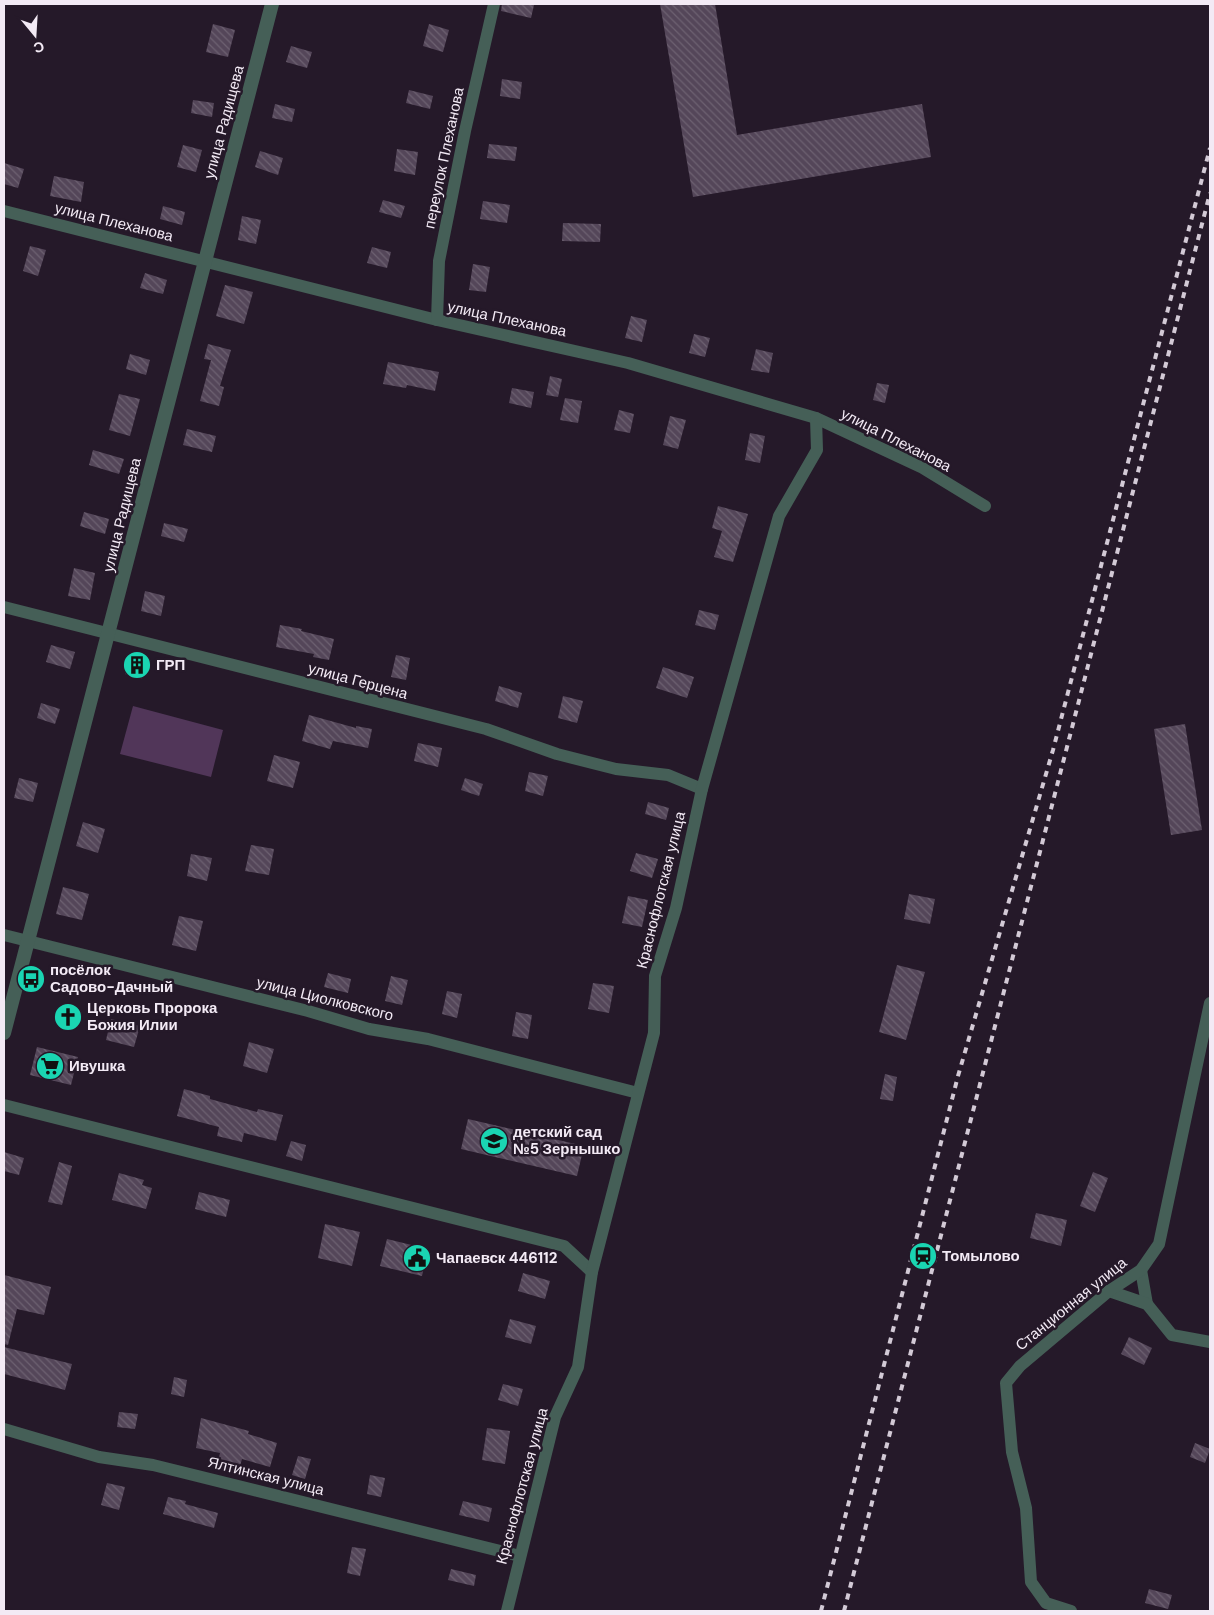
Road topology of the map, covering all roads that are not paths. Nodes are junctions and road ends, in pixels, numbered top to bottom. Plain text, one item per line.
1 (272, 4) edge
2 (494, 4) edge
3 (4, 211) edge
4 (205, 262) junction
5 (437, 320) junction
6 (816, 418) junction
7 (985, 506) dead end
8 (4, 607) edge
9 (109, 633) junction
10 (702, 789) junction
11 (4, 935) edge
12 (28, 940) junction
13 (1210, 1003) edge
14 (4, 1033) edge
15 (638, 1093) junction
16 (4, 1106) edge
17 (1141, 1270) junction
18 (592, 1272) junction
19 (1109, 1291) junction
20 (1147, 1304) junction
21 (1210, 1342) edge
22 (4, 1429) edge
23 (520, 1556) junction
24 (507, 1611) edge
25 (1070, 1611) edge

1 - 4 street, улица Радищева
2 - 5 street, переулок Плеханова
3 - 4 street, улица Плеханова
4 - 5 street, улица Плеханова
4 - 9 street, улица Радищева
5 - 6 street, улица Плеханова
6 - 7 street, улица Плеханова
6 - 10 street, Краснофлотская улица
8 - 9 street, улица Герцена
9 - 10 street, улица Герцена
9 - 12 street, улица Радищева
10 - 15 street, Краснофлотская улица
11 - 12 street, улица Циолковского
12 - 14 street, улица Радищева
12 - 15 street, улица Циолковского
13 - 17 street, Станционная улица
15 - 18 street, Краснофлотская улица
16 - 18 street
17 - 19 street, Станционная улица
17 - 20 street
18 - 23 street, Краснофлотская улица
19 - 20 street
19 - 25 street, Станционная улица
20 - 21 street
22 - 23 street, Ялтинская улица
23 - 24 street, Краснофлотская улица

